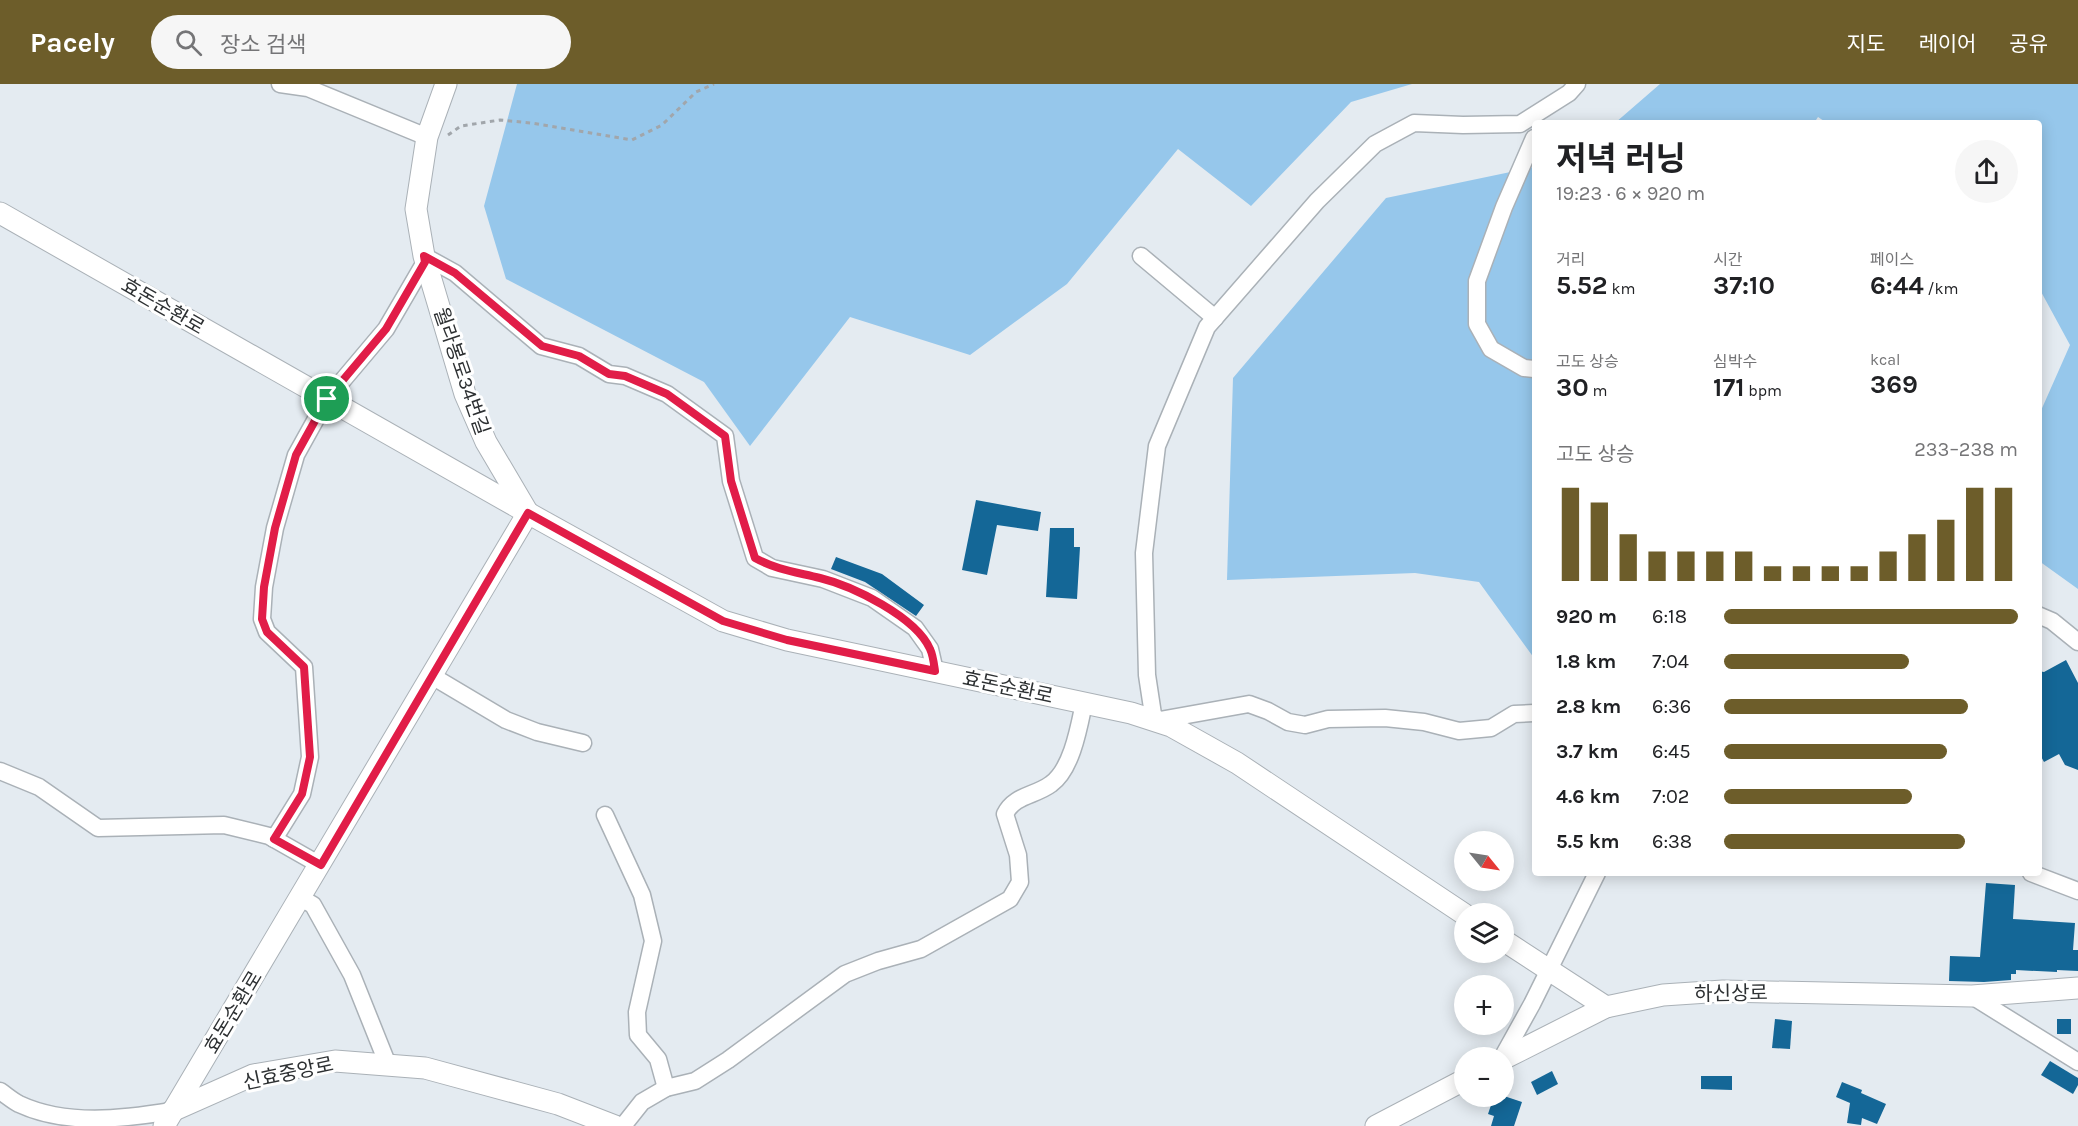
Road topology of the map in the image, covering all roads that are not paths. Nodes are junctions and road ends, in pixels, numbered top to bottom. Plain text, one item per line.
1 (280, 84) edge
2 (446, 84) edge
3 (1577, 84) edge
4 (1548, 106) junction
5 (1542, 120) edge
6 (1532, 143) edge
7 (426, 145) junction
8 (0, 213) edge
9 (1142, 256) dead end
10 (424, 259) junction
11 (1215, 318) junction
12 (1532, 369) edge
13 (327, 399) junction
14 (528, 513) junction
15 (2042, 617) edge
16 (2078, 642) edge
17 (935, 671) junction
18 (432, 676) junction
19 (1084, 703) junction
20 (1532, 712) edge
21 (1154, 721) junction
22 (583, 743) dead end
23 (0, 771) edge
24 (605, 815) dead end
25 (274, 839) junction
26 (321, 865) junction
27 (1596, 876) edge
28 (2039, 876) edge
29 (2078, 891) edge
30 (301, 898) junction
31 (1454, 907) edge
32 (1514, 947) edge
33 (1549, 971) junction
34 (2078, 988) edge
35 (1972, 996) junction
36 (1606, 1007) junction
37 (1508, 1047) edge
38 (1514, 1052) edge
39 (2078, 1062) edge
40 (388, 1065) junction
41 (1454, 1085) edge
42 (666, 1088) junction
43 (0, 1090) edge
44 (168, 1118) edge
45 (615, 1126) edge
46 (623, 1126) edge
47 (1376, 1126) edge

1 - 7 street
2 - 7 street, 월라봉로34번길
3 - 4 street
4 - 5 street
4 - 11 street
6 - 12 street
7 - 10 street, 월라봉로34번길
8 - 13 street, 효돈순환로
9 - 11 street
10 - 13 street
10 - 14 street, 월라봉로34번길
10 - 17 street, 월라봉로34번길
11 - 21 street
13 - 14 street, 효돈순환로
13 - 25 street
14 - 17 street, 효돈순환로
14 - 18 street, 효돈순환로
15 - 16 street
17 - 19 street, 효돈순환로
18 - 22 street
18 - 26 street, 효돈순환로
19 - 21 street, 효돈순환로
19 - 42 street
20 - 21 street
21 - 31 street, 효돈순환로
23 - 25 street
24 - 42 street
25 - 26 street
26 - 30 street, 효돈순환로
27 - 33 street
28 - 29 street
30 - 40 street
30 - 44 street, 효돈순환로
32 - 33 street
33 - 36 street
33 - 37 street
34 - 35 street, 하신상로
35 - 36 street, 하신상로
35 - 39 street
36 - 38 street, 하신상로
40 - 44 street, 신효중앙로
40 - 45 street, 신효중앙로
41 - 47 street
42 - 46 street
43 - 44 street, 신효중앙로

